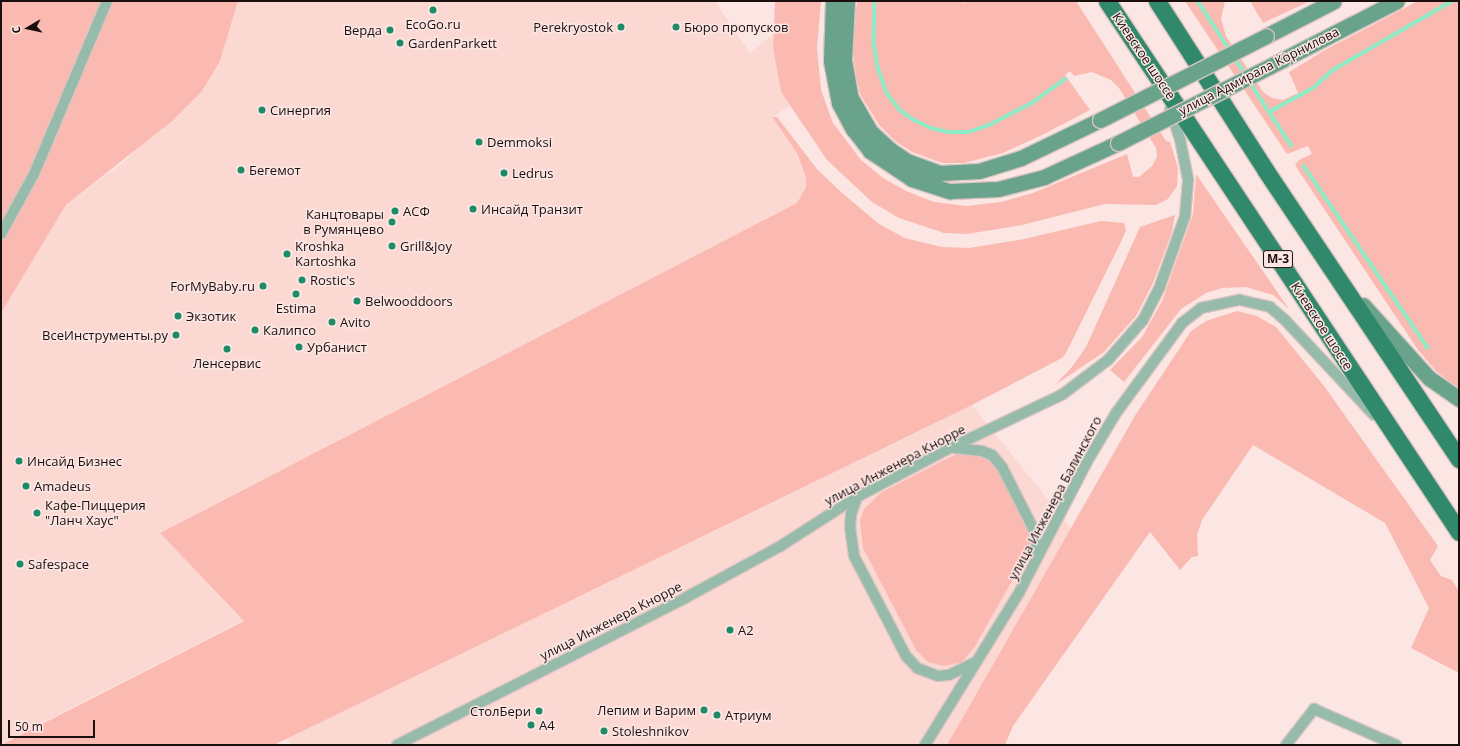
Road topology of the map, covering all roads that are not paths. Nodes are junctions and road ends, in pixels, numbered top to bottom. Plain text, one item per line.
1 (107, 1) edge
2 (834, 1) edge
3 (847, 1) edge
4 (1107, 1) edge
5 (1157, 1) edge
6 (1334, 1) edge
7 (1397, 1) edge
8 (1158, 77) junction
9 (1, 234) edge
10 (1338, 279) junction
11 (1459, 399) edge
12 (1398, 440) junction
13 (950, 448) junction
14 (1459, 459) edge
15 (857, 497) junction
16 (1459, 532) edge
17 (1036, 560) junction
18 (976, 662) junction
19 (397, 745) edge
20 (925, 745) edge
21 (1286, 745) edge
22 (1396, 745) edge

1 - 9 street
2 - 7 main road, улица Адмирала Корнилова, bridge
3 - 6 main road, bridge
4 - 8 highway, Киевское шоссе / М-3
5 - 10 highway
8 - 12 highway, Киевское шоссе / М-3
8 - 13 street, улица Инженера Кнорре
10 - 11 main road
10 - 14 highway
12 - 16 highway, Киевское шоссе / М-3
12 - 17 street, улица Инженера Балинского
13 - 15 street, улица Инженера Кнорре
13 - 17 street
15 - 18 street
15 - 19 street, улица Инженера Кнорре
17 - 18 street, улица Инженера Балинского
18 - 20 street, улица Инженера Балинского
21 - 22 street

